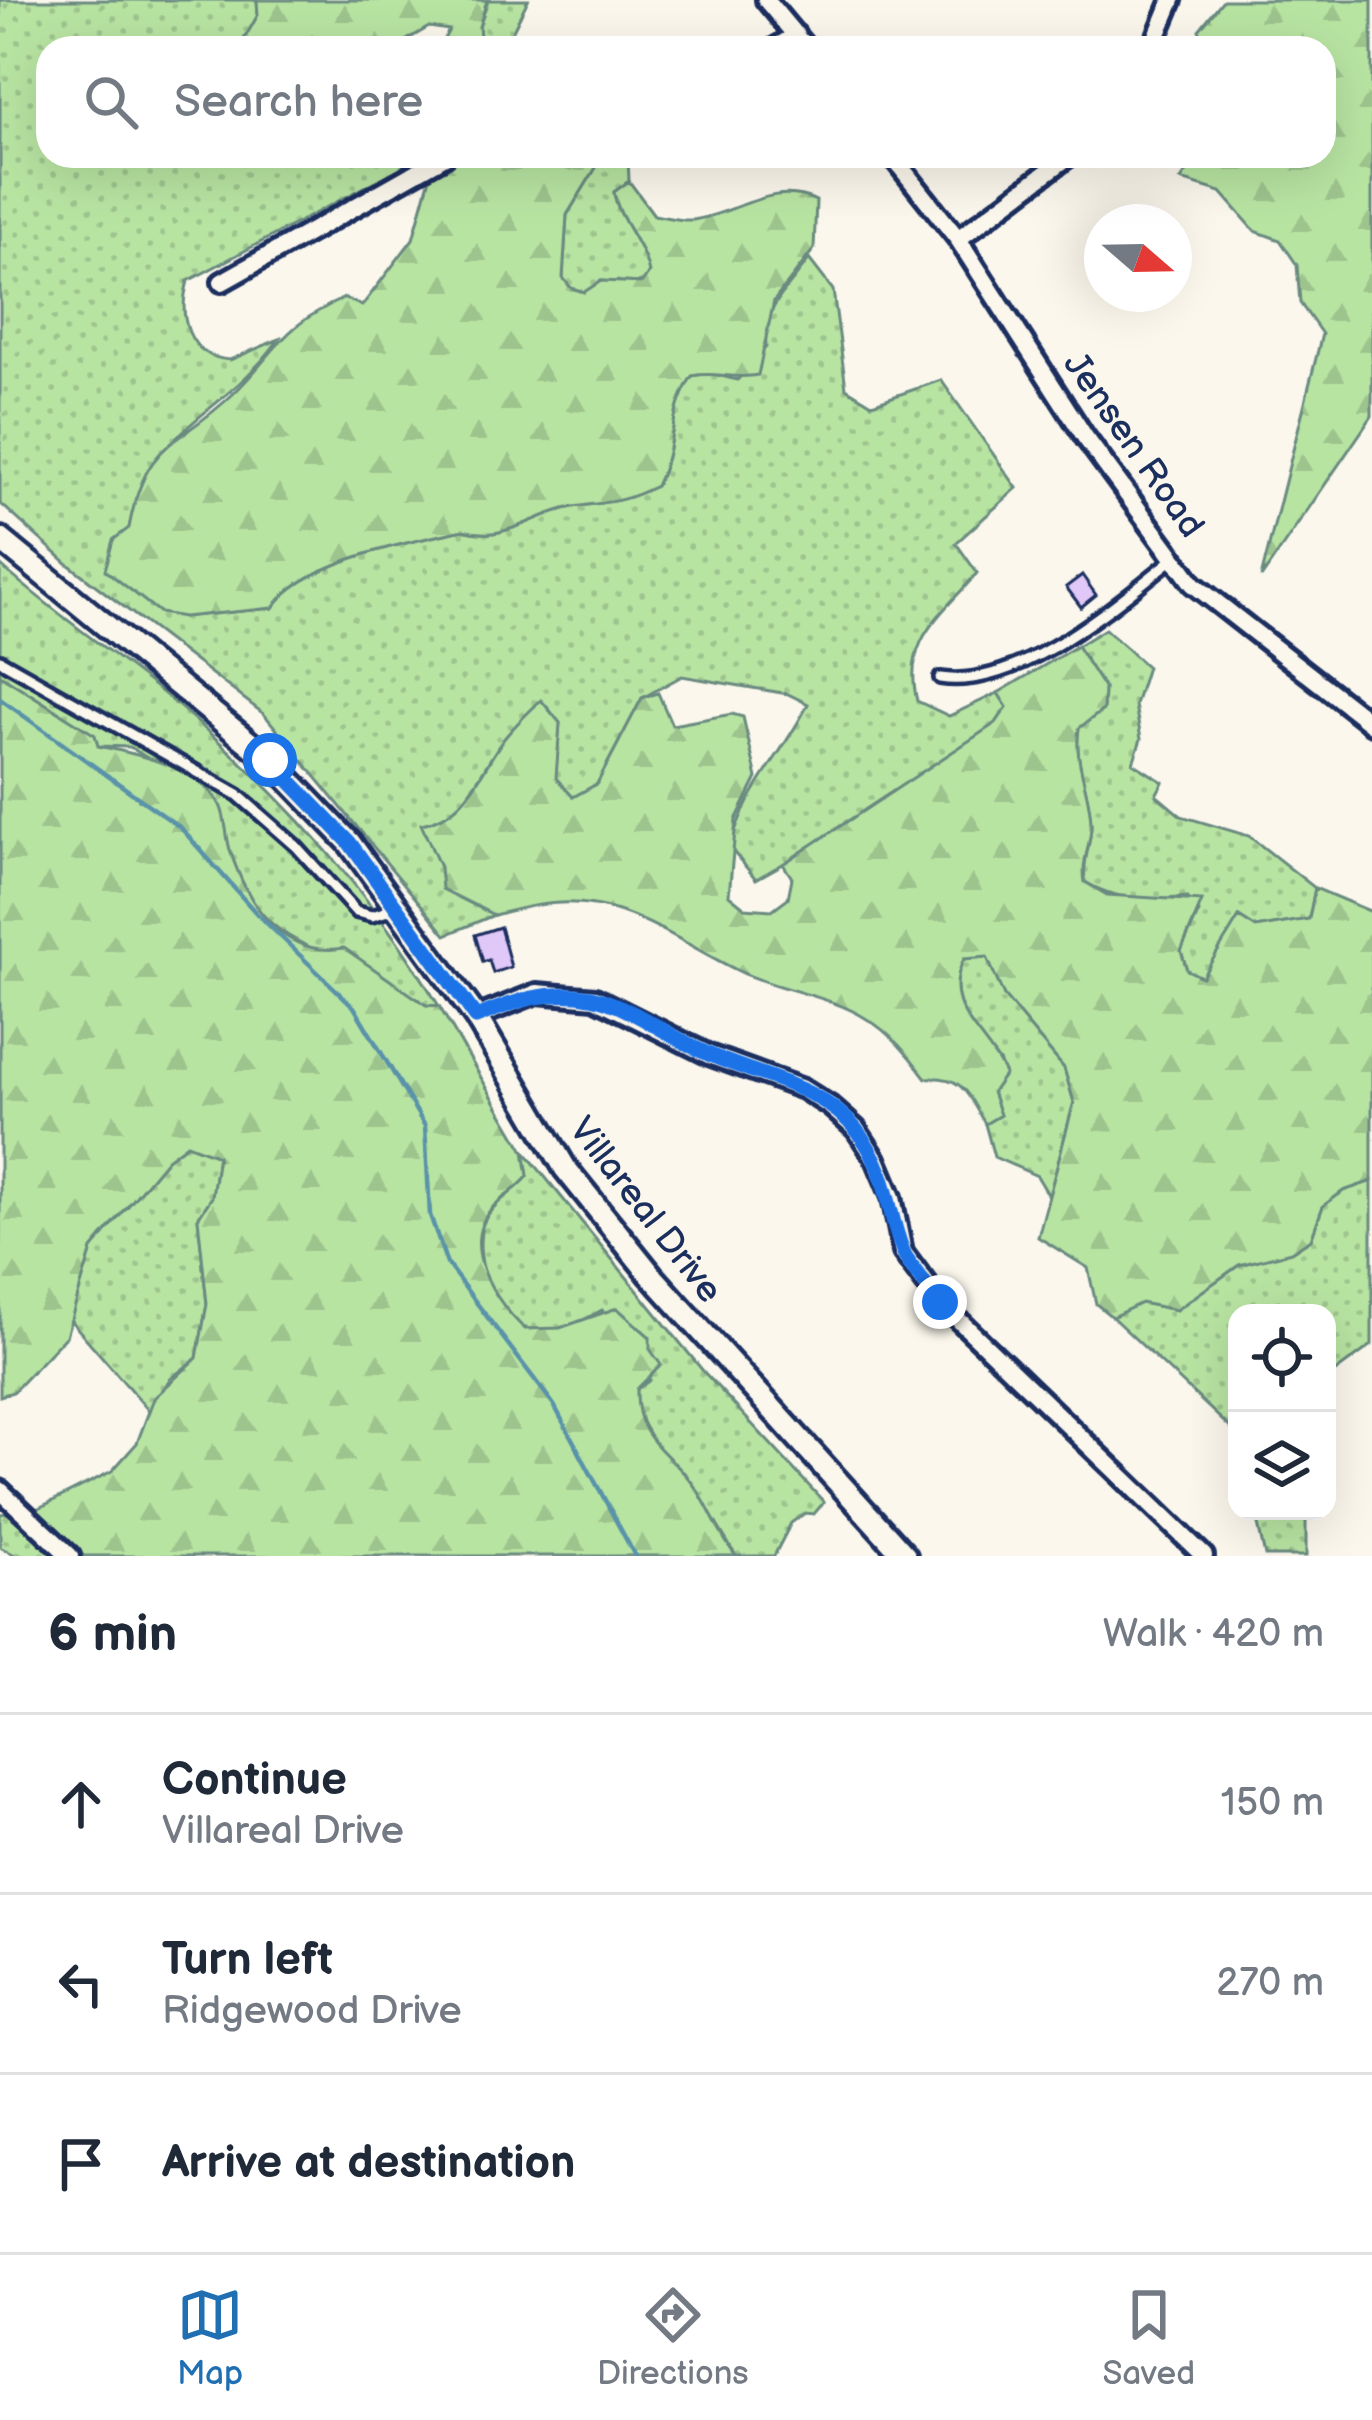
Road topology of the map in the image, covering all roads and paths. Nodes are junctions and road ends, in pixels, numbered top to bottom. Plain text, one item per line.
1 (766, 0) edge
2 (1172, 0) edge
3 (796, 36) edge
4 (1157, 36) edge
5 (425, 168) edge
6 (902, 168) edge
7 (1054, 168) edge
8 (958, 239) junction
9 (222, 282) dead end
10 (0, 539) edge
11 (1173, 559) junction
12 (0, 660) edge
13 (940, 678) dead end
14 (1372, 724) edge
15 (397, 908) junction
16 (476, 1017) junction
17 (0, 1490) edge
18 (899, 1554) edge
19 (70, 1556) edge
20 (1204, 1556) edge

1 - 3 street
2 - 4 street
5 - 9 street
6 - 8 street, Jensen Road
7 - 8 street
8 - 11 street, Jensen Road
10 - 15 street, Villareal Drive
11 - 13 lane
11 - 14 street, Jensen Road
12 - 15 lane
15 - 16 street, Villareal Drive
16 - 18 street, Villareal Drive
16 - 20 street
17 - 19 street

